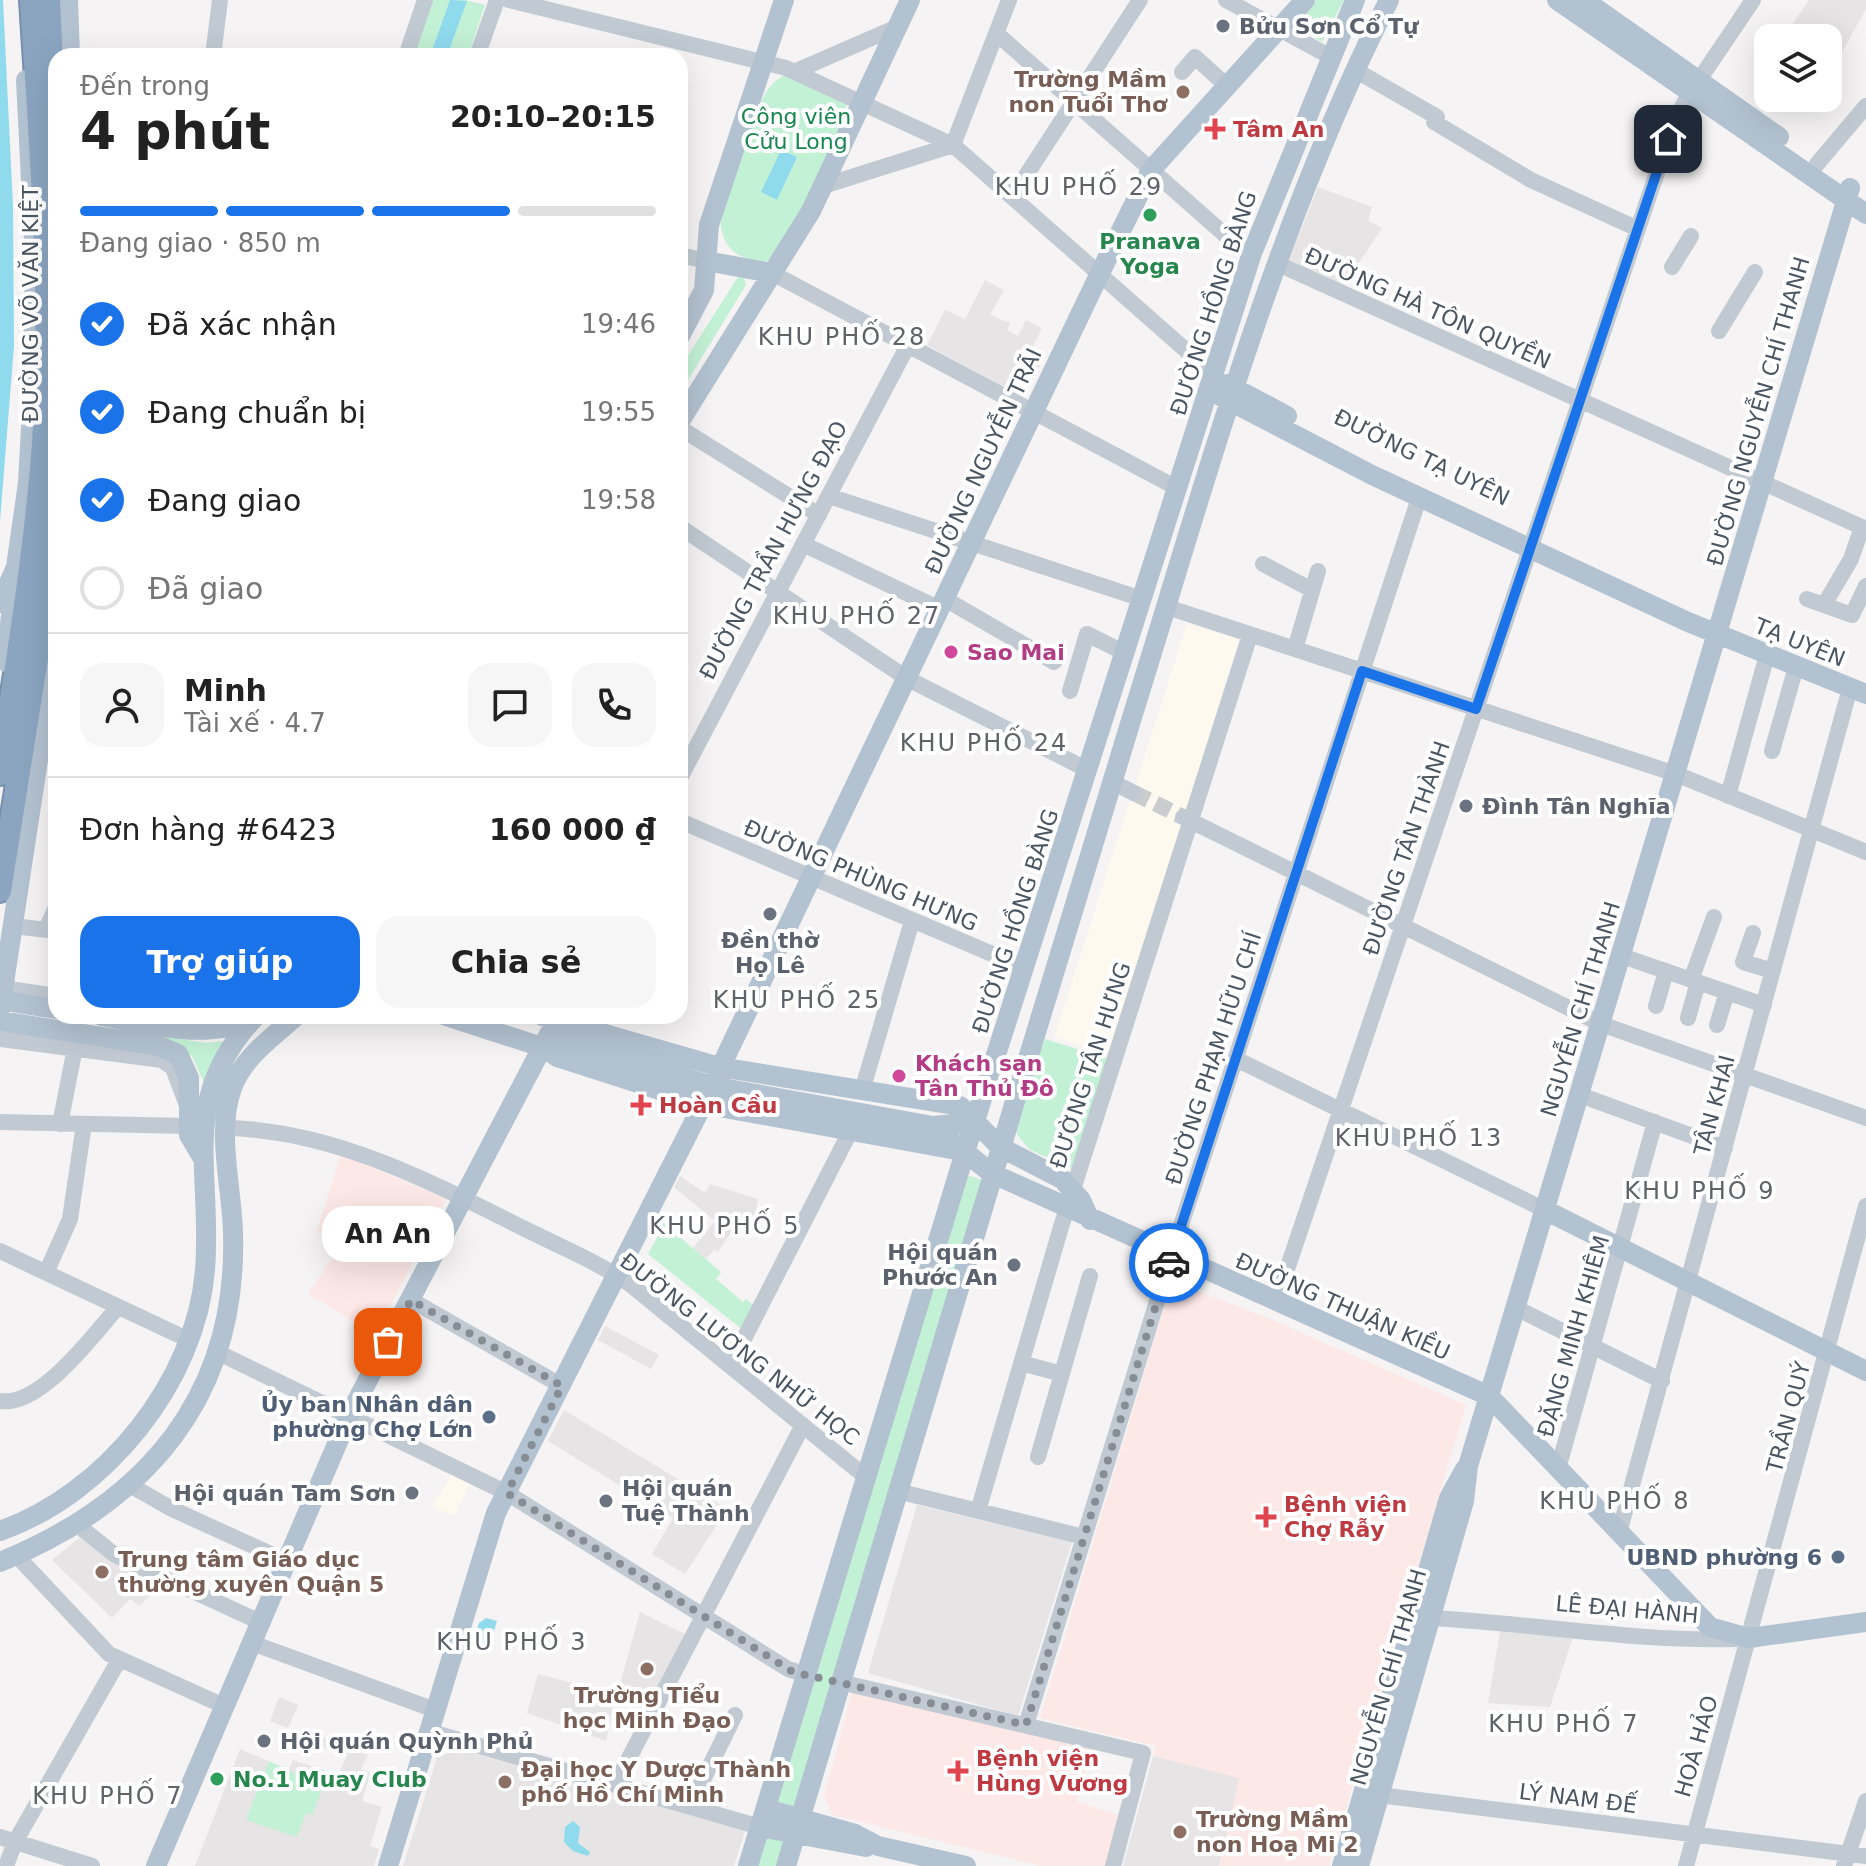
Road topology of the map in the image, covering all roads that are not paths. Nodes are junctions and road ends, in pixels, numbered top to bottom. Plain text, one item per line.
1 (21, 0) edge
2 (31, 0) edge
3 (49, 0) edge
4 (68, 0) edge
5 (220, 0) edge
6 (425, 0) edge
7 (497, 0) edge
8 (509, 0) edge
9 (784, 0) edge
10 (910, 0) edge
11 (1009, 0) edge
12 (1140, 0) edge
13 (1226, 0) edge
14 (1305, 0) edge
15 (1355, 0) edge
16 (1389, 0) edge
17 (1557, 0) edge
18 (1584, 0) edge
19 (1753, 0) edge
20 (897, 27) junction
21 (1279, 29) junction
22 (996, 33) junction
23 (51, 48) edge
24 (70, 48) edge
25 (214, 48) edge
26 (409, 48) edge
27 (480, 48) edge
28 (1329, 56) junction
29 (765, 62) junction
30 (1355, 70) junction
31 (796, 71) junction
32 (1182, 72) dead end
33 (1227, 86) junction
34 (1694, 86) junction
35 (861, 102) junction
36 (1074, 102) junction
37 (1866, 106) edge
38 (953, 145) junction
39 (1812, 169) junction
40 (1151, 170) junction
41 (823, 186) junction
42 (1854, 196) edge
43 (1012, 197) junction
44 (1866, 214) edge
45 (1638, 229) junction
46 (1691, 236) dead end
47 (1252, 253) junction
48 (688, 257) edge
49 (706, 261) junction
50 (1278, 264) junction
51 (1672, 267) dead end
52 (1755, 272) dead end
53 (772, 273) junction
54 (1099, 275) junction
55 (688, 323) edge
56 (1719, 331) dead end
57 (908, 345) junction
58 (1212, 382) junction
59 (1233, 396) junction
60 (1580, 401) junction
61 (688, 408) edge
62 (1033, 412) junction
63 (688, 433) edge
64 (43, 440) junction
65 (1763, 482) junction
66 (28, 483) junction
67 (1177, 488) junction
68 (1420, 492) junction
69 (829, 496) junction
70 (1200, 500) junction
71 (819, 515) junction
72 (1864, 528) edge
73 (688, 532) edge
74 (971, 543) junction
75 (1532, 543) junction
76 (803, 544) junction
77 (1263, 564) dead end
78 (48, 566) edge
79 (16, 567) junction
80 (1318, 571) dead end
81 (1866, 586) edge
82 (1312, 590) junction
83 (778, 592) junction
84 (1142, 599) junction
85 (1807, 599) dead end
86 (0, 603) edge
87 (942, 604) junction
88 (1824, 605) junction
89 (1167, 607) junction
90 (1719, 630) junction
91 (1250, 635) junction
92 (1295, 649) junction
93 (1125, 653) junction
94 (1767, 655) junction
95 (1054, 662) dead end
96 (1796, 667) junction
97 (1362, 671) junction
98 (908, 679) junction
99 (1859, 685) edge
100 (1070, 691) dead end
101 (0, 700) edge
102 (1476, 709) junction
103 (1772, 751) dead end
104 (48, 753) edge
105 (688, 763) edge
106 (1088, 770) junction
107 (0, 774) edge
108 (1676, 774) junction
109 (1112, 782) junction
110 (1134, 793) tunnel mouth
111 (1728, 796) junction
112 (1187, 819) junction
113 (688, 823) edge
114 (1811, 830) junction
115 (1866, 852) edge
116 (1296, 873) junction
117 (812, 878) junction
118 (0, 891) edge
119 (1714, 917) dead end
120 (912, 921) junction
121 (13, 926) junction
122 (1403, 926) junction
123 (48, 931) edge
124 (1753, 933) dead end
125 (1622, 956) junction
126 (1025, 968) junction
127 (1666, 971) junction
128 (1773, 971) junction
129 (1051, 979) junction
130 (1695, 981) junction
131 (1727, 992) junction
132 (2, 994) edge
133 (48, 996) edge
134 (1764, 1005) junction
135 (1656, 1006) dead end
136 (48, 1007) edge
137 (0, 1009) edge
138 (1688, 1018) dead end
139 (0, 1021) edge
140 (153, 1024) edge
141 (214, 1024) edge
142 (236, 1024) edge
143 (251, 1024) edge
144 (287, 1024) edge
145 (517, 1024) edge
146 (1601, 1024) junction
147 (1717, 1025) dead end
148 (552, 1028) edge
149 (221, 1029) junction
150 (0, 1039) edge
151 (75, 1048) junction
152 (1236, 1059) junction
153 (1745, 1074) junction
154 (712, 1085) junction
155 (862, 1091) junction
156 (1580, 1095) junction
157 (1341, 1110) junction
158 (188, 1116) junction
159 (1866, 1118) edge
160 (853, 1121) junction
161 (0, 1122) edge
162 (976, 1122) junction
163 (1655, 1122) junction
164 (60, 1124) junction
165 (84, 1124) junction
166 (933, 1126) junction
167 (226, 1128) junction
168 (1000, 1147) junction
169 (1725, 1148) junction
170 (965, 1152) junction
171 (204, 1160) junction
172 (991, 1173) junction
173 (464, 1198) junction
174 (1070, 1199) junction
175 (1866, 1206) edge
176 (1545, 1210) junction
177 (1620, 1247) junction
178 (0, 1251) edge
179 (1171, 1256) junction
180 (46, 1273) junction
181 (617, 1276) junction
182 (1090, 1276) dead end
183 (1689, 1282) junction
184 (411, 1300) junction
185 (1276, 1302) junction
186 (118, 1307) junction
187 (1516, 1308) junction
188 (189, 1340) junction
189 (1591, 1344) junction
190 (1828, 1352) junction
191 (219, 1353) junction
192 (1021, 1363) junction
193 (730, 1366) junction
194 (1866, 1371) edge
195 (1062, 1374) junction
196 (1662, 1381) junction
197 (562, 1386) junction
198 (1489, 1396) junction
199 (0, 1401) edge
200 (349, 1416) junction
201 (803, 1425) junction
202 (1038, 1457) dead end
203 (108, 1460) junction
204 (1468, 1466) junction
205 (1558, 1469) junction
206 (867, 1478) junction
207 (128, 1484) junction
208 (897, 1491) junction
209 (507, 1493) junction
210 (978, 1511) junction
211 (75, 1523) junction
212 (0, 1531) edge
213 (1619, 1533) junction
214 (1084, 1537) junction
215 (8, 1558) edge
216 (286, 1561) junction
217 (1429, 1593) junction
218 (703, 1616) junction
219 (1422, 1618) junction
220 (260, 1622) junction
221 (1866, 1622) edge
222 (1749, 1638) junction
223 (252, 1643) junction
224 (119, 1660) junction
225 (807, 1675) junction
226 (840, 1682) junction
227 (224, 1706) junction
228 (435, 1710) junction
229 (735, 1715) dead end
230 (1026, 1725) junction
231 (428, 1731) junction
232 (615, 1785) junction
233 (807, 1793) junction
234 (1371, 1794) junction
235 (1866, 1801) edge
236 (690, 1806) junction
237 (763, 1818) junction
238 (798, 1826) junction
239 (827, 1826) junction
240 (1694, 1835) junction
241 (8, 1840) edge
242 (878, 1846) junction
243 (1866, 1856) edge
244 (1845, 1860) edge
245 (6, 1866) edge
246 (92, 1866) edge
247 (156, 1866) edge
248 (388, 1866) edge
249 (748, 1866) edge
250 (786, 1866) edge
251 (966, 1866) edge
252 (1113, 1866) edge
253 (1342, 1866) edge
254 (1359, 1866) edge
255 (1686, 1866) edge

1 - 66 main road, ĐƯỜNG VÕ VĂN KIỆT
2 - 64 highway, ĐƯỜNG VÕ VĂN KIỆT
3 - 23 highway
4 - 24 main road
5 - 25 street
6 - 26 street
7 - 27 street
8 - 29 street
9 - 29 main road
10 - 20 main road
11 - 22 street
12 - 36 street
13 - 21 street
14 - 21 main road, ĐƯỜNG NGUYỄN TRÃI
15 - 28 main road, ĐƯỜNG HỒNG BÀNG
16 - 30 main road
17 - 34 main road
18 - 34 main road
19 - 34 street, ĐƯỜNG TÂN THÀNH
20 - 31 street
20 - 35 main road
21 - 28 street
21 - 33 main road, ĐƯỜNG NGUYỄN TRÃI
22 - 36 street
22 - 38 street
28 - 30 main road
28 - 47 main road, ĐƯỜNG HỒNG BÀNG
29 - 31 street
29 - 49 main road
30 - 45 street
30 - 50 main road
31 - 35 street
32 - 33 street
33 - 40 main road, ĐƯỜNG NGUYỄN TRÃI
34 - 39 main road
34 - 45 street, ĐƯỜNG TÂN THÀNH
35 - 38 street
35 - 41 main road
36 - 40 street
36 - 43 street
37 - 39 street
38 - 41 street
38 - 43 street
39 - 42 main road
40 - 47 street
40 - 54 main road, ĐƯỜNG NGUYỄN TRÃI
41 - 53 main road
42 - 44 main road
42 - 65 main road, ĐƯỜNG NGUYỄN CHÍ THANH
43 - 54 street
45 - 60 street, ĐƯỜNG TÂN THÀNH
46 - 51 street
47 - 50 main road
47 - 58 main road, ĐƯỜNG HỒNG BÀNG
48 - 49 street
49 - 53 main road
49 - 55 main road
50 - 59 main road
50 - 60 street, ĐƯỜNG HÀ TÔN QUYỀN
52 - 56 street
53 - 57 street
53 - 61 main road
54 - 58 street
54 - 62 main road, ĐƯỜNG NGUYỄN TRÃI
57 - 62 street
57 - 69 street, ĐƯỜNG TRẦN HƯNG ĐẠO
58 - 59 main road, ĐƯỜNG TẠ UYÊN
58 - 67 main road, ĐƯỜNG HỒNG BÀNG
59 - 68 main road, ĐƯỜNG TẠ UYÊN
59 - 70 main road
60 - 65 street, ĐƯỜNG HÀ TÔN QUYỀN
60 - 75 street, ĐƯỜNG TÂN THÀNH
62 - 67 street
62 - 74 main road, ĐƯỜNG NGUYỄN TRÃI
63 - 71 street
64 - 66 main road
64 - 107 highway, ĐƯỜNG VÕ VĂN KIỆT
65 - 72 street, ĐƯỜNG HÀ TÔN QUYỀN
65 - 90 main road, ĐƯỜNG NGUYỄN CHÍ THANH
66 - 79 main road, ĐƯỜNG VÕ VĂN KIỆT
67 - 70 main road
67 - 84 main road, ĐƯỜNG HỒNG BÀNG
68 - 75 main road, ĐƯỜNG TẠ UYÊN
68 - 97 street, ĐƯỜNG PHẠM HỮU CHÍ
69 - 71 street, ĐƯỜNG TRẦN HƯNG ĐẠO
69 - 74 street
70 - 89 main road
71 - 76 street, ĐƯỜNG TRẦN HƯNG ĐẠO
72 - 88 street
73 - 83 street
74 - 84 street
74 - 87 main road, ĐƯỜNG NGUYỄN TRÃI
75 - 90 main road, ĐƯỜNG TẠ UYÊN
75 - 102 street, ĐƯỜNG TÂN THÀNH
76 - 83 street, ĐƯỜNG TRẦN HƯNG ĐẠO
76 - 87 street
77 - 82 street
78 - 118 highway
79 - 86 main road, ĐƯỜNG VÕ VĂN KIỆT
79 - 101 main road
80 - 82 street
81 - 88 street
82 - 92 street
83 - 98 street
83 - 105 street, ĐƯỜNG TRẦN HƯNG ĐẠO
84 - 89 main road
84 - 93 main road, ĐƯỜNG HỒNG BÀNG
85 - 88 street
87 - 95 street
87 - 98 main road, ĐƯỜNG NGUYỄN TRÃI
89 - 91 street
89 - 109 main road
90 - 94 main road, TẠ UYÊN
90 - 99 main road, TẠ UYÊN
90 - 108 main road, NGUYỄN CHÍ THANH
91 - 92 street
91 - 112 street, ĐƯỜNG TÂN HƯNG
92 - 97 street
93 - 100 street
93 - 106 main road, ĐƯỜNG HỒNG BÀNG
94 - 96 main road, TẠ UYÊN
94 - 111 street
96 - 99 main road, TẠ UYÊN
96 - 103 street
97 - 102 street
97 - 116 street, ĐƯỜNG PHẠM HỮU CHÍ
98 - 106 street
98 - 117 main road, ĐƯỜNG NGUYỄN TRÃI
99 - 114 street, TÂN KHAI
102 - 108 street
102 - 122 street, ĐƯỜNG TÂN THÀNH
104 - 121 main road
106 - 109 main road
106 - 126 main road, ĐƯỜNG HỒNG BÀNG
108 - 111 street
108 - 125 main road, NGUYỄN CHÍ THANH
109 - 110 street
109 - 129 main road
111 - 114 street
112 - 116 street
112 - 174 street, ĐƯỜNG TÂN HƯNG
113 - 117 street, ĐƯỜNG PHÙNG HƯNG
114 - 115 street
114 - 128 street, TÂN KHAI
116 - 122 street
116 - 152 street, ĐƯỜNG PHẠM HỮU CHÍ
117 - 120 street, ĐƯỜNG PHÙNG HƯNG
117 - 154 main road, ĐƯỜNG NGUYỄN TRÃI
119 - 130 street
120 - 126 street, ĐƯỜNG PHÙNG HƯNG
120 - 155 street
121 - 123 street
121 - 132 main road
122 - 146 street
122 - 157 street, ĐƯỜNG TÂN THÀNH
124 - 128 street
125 - 127 street
125 - 146 main road, NGUYỄN CHÍ THANH
126 - 129 main road
126 - 162 main road, ĐƯỜNG HỒNG BÀNG
127 - 130 street
127 - 135 street
128 - 134 street, TÂN KHAI
129 - 168 main road
130 - 131 street
130 - 138 street
131 - 134 street
131 - 147 street
132 - 133 street
132 - 136 main road, bridge
132 - 137 main road
134 - 153 street, TÂN KHAI
139 - 158 main road
140 - 149 main road
141 - 149 street
142 - 149 main road
143 - 171 main road
144 - 167 main road
145 - 148 main road
146 - 153 street
146 - 156 main road, NGUYỄN CHÍ THANH
148 - 154 main road
148 - 154 main road
148 - 173 main road
150 - 151 street
151 - 158 street
151 - 164 street
152 - 157 street
152 - 179 street, ĐƯỜNG PHẠM HỮU CHÍ
153 - 159 street
153 - 169 street, TÂN KHAI
154 - 155 main road
154 - 160 main road
154 - 181 main road, ĐƯỜNG NGUYỄN TRÃI
155 - 160 main road
155 - 162 main road
156 - 163 street
156 - 176 main road, NGUYỄN CHÍ THANH
157 - 176 street
157 - 185 street, ĐƯỜNG TÂN THÀNH
158 - 165 street
158 - 171 main road
160 - 166 main road
160 - 170 main road
160 - 193 street
161 - 164 street
162 - 166 main road
162 - 168 main road
162 - 170 main road, ĐƯỜNG HỒNG BÀNG
163 - 169 street
163 - 177 street, ĐẶNG MINH KHIÊM
164 - 165 street
165 - 180 street
166 - 170 main road
167 - 173 street, ĐƯỜNG LƯƠNG NHỮ HỌC
167 - 191 main road
168 - 172 main road
168 - 174 main road, ĐƯỜNG THUẬN KIỀU
169 - 183 street, TÂN KHAI
170 - 172 main road
170 - 206 main road, ĐƯỜNG HỒNG BÀNG
171 - 188 main road
172 - 174 main road
172 - 208 main road
173 - 181 street, ĐƯỜNG LƯƠNG NHỮ HỌC
173 - 184 main road
174 - 179 main road, ĐƯỜNG THUẬN KIỀU
174 - 192 street, ĐƯỜNG TÂN HƯNG
175 - 190 street, TRẦN QUÝ
176 - 177 main road
176 - 187 main road, NGUYỄN CHÍ THANH
177 - 183 main road
177 - 189 street, ĐẶNG MINH KHIÊM
178 - 180 street
179 - 185 main road, ĐƯỜNG THUẬN KIỀU
179 - 214 street, ĐƯỜNG PHẠM HỮU CHÍ
180 - 186 street
181 - 193 street, ĐƯỜNG LƯƠNG NHỮ HỌC
181 - 197 main road, ĐƯỜNG NGUYỄN TRÃI
182 - 195 street
183 - 190 main road
183 - 196 street, TÂN KHAI
184 - 197 street
184 - 200 main road
185 - 198 main road, ĐƯỜNG THUẬN KIỀU
186 - 188 street
186 - 199 street
187 - 189 street
187 - 198 main road, NGUYỄN CHÍ THANH
188 - 191 main road
188 - 203 main road
189 - 196 street
189 - 205 street, ĐẶNG MINH KHIÊM
190 - 194 main road
190 - 222 street, TRẦN QUÝ
191 - 200 street
191 - 207 main road
192 - 195 street
192 - 210 street, ĐƯỜNG TÂN HƯNG
193 - 201 street, ĐƯỜNG LƯƠNG NHỮ HỌC
195 - 202 street
196 - 213 street, TÂN KHAI
197 - 209 main road, ĐƯỜNG NGUYỄN TRÃI
198 - 204 main road
198 - 205 main road
200 - 209 street
200 - 216 main road
201 - 206 street, ĐƯỜNG LƯƠNG NHỮ HỌC
201 - 218 street
203 - 207 main road
203 - 212 main road
204 - 217 main road, NGUYỄN CHÍ THANH
204 - 217 main road
205 - 213 main road
206 - 208 main road
206 - 225 main road, ĐƯỜNG HỒNG BÀNG
207 - 211 main road
207 - 216 street
208 - 210 street
208 - 226 main road
209 - 218 street
209 - 228 main road, ĐƯỜNG NGUYỄN TRÃI
210 - 214 street
211 - 215 main road
211 - 220 street
213 - 222 main road
214 - 230 street, ĐƯỜNG PHẠM HỮU CHÍ
215 - 224 street
216 - 220 main road
217 - 219 main road
218 - 225 street
218 - 232 street
219 - 222 street, LÊ ĐẠI HÀNH
219 - 234 main road, NGUYỄN CHÍ THANH
220 - 223 main road
221 - 222 main road, LÊ ĐẠI HÀNH
222 - 240 street, HOÀ HẢO
223 - 227 main road
223 - 228 street
224 - 227 street
224 - 241 street
225 - 226 main road
225 - 237 main road, ĐƯỜNG HỒNG BÀNG
226 - 230 street
226 - 233 main road
227 - 247 main road
228 - 231 main road, ĐƯỜNG NGUYỄN TRÃI
229 - 236 street
230 - 252 street
231 - 232 street
231 - 248 main road, ĐƯỜNG NGUYỄN TRÃI
232 - 236 street
233 - 238 main road
233 - 239 main road
234 - 240 street, LÝ NAM ĐẾ
234 - 253 main road
234 - 254 main road, NGUYỄN CHÍ THANH
235 - 244 street
236 - 237 street
237 - 238 main road
237 - 249 main road, ĐƯỜNG HỒNG BÀNG
238 - 239 main road
238 - 242 main road
238 - 250 main road
239 - 242 main road
240 - 244 street, LÝ NAM ĐẾ
240 - 255 street, HOÀ HẢO
241 - 245 street
241 - 246 street
242 - 251 main road
243 - 244 street, LÝ NAM ĐẾ

